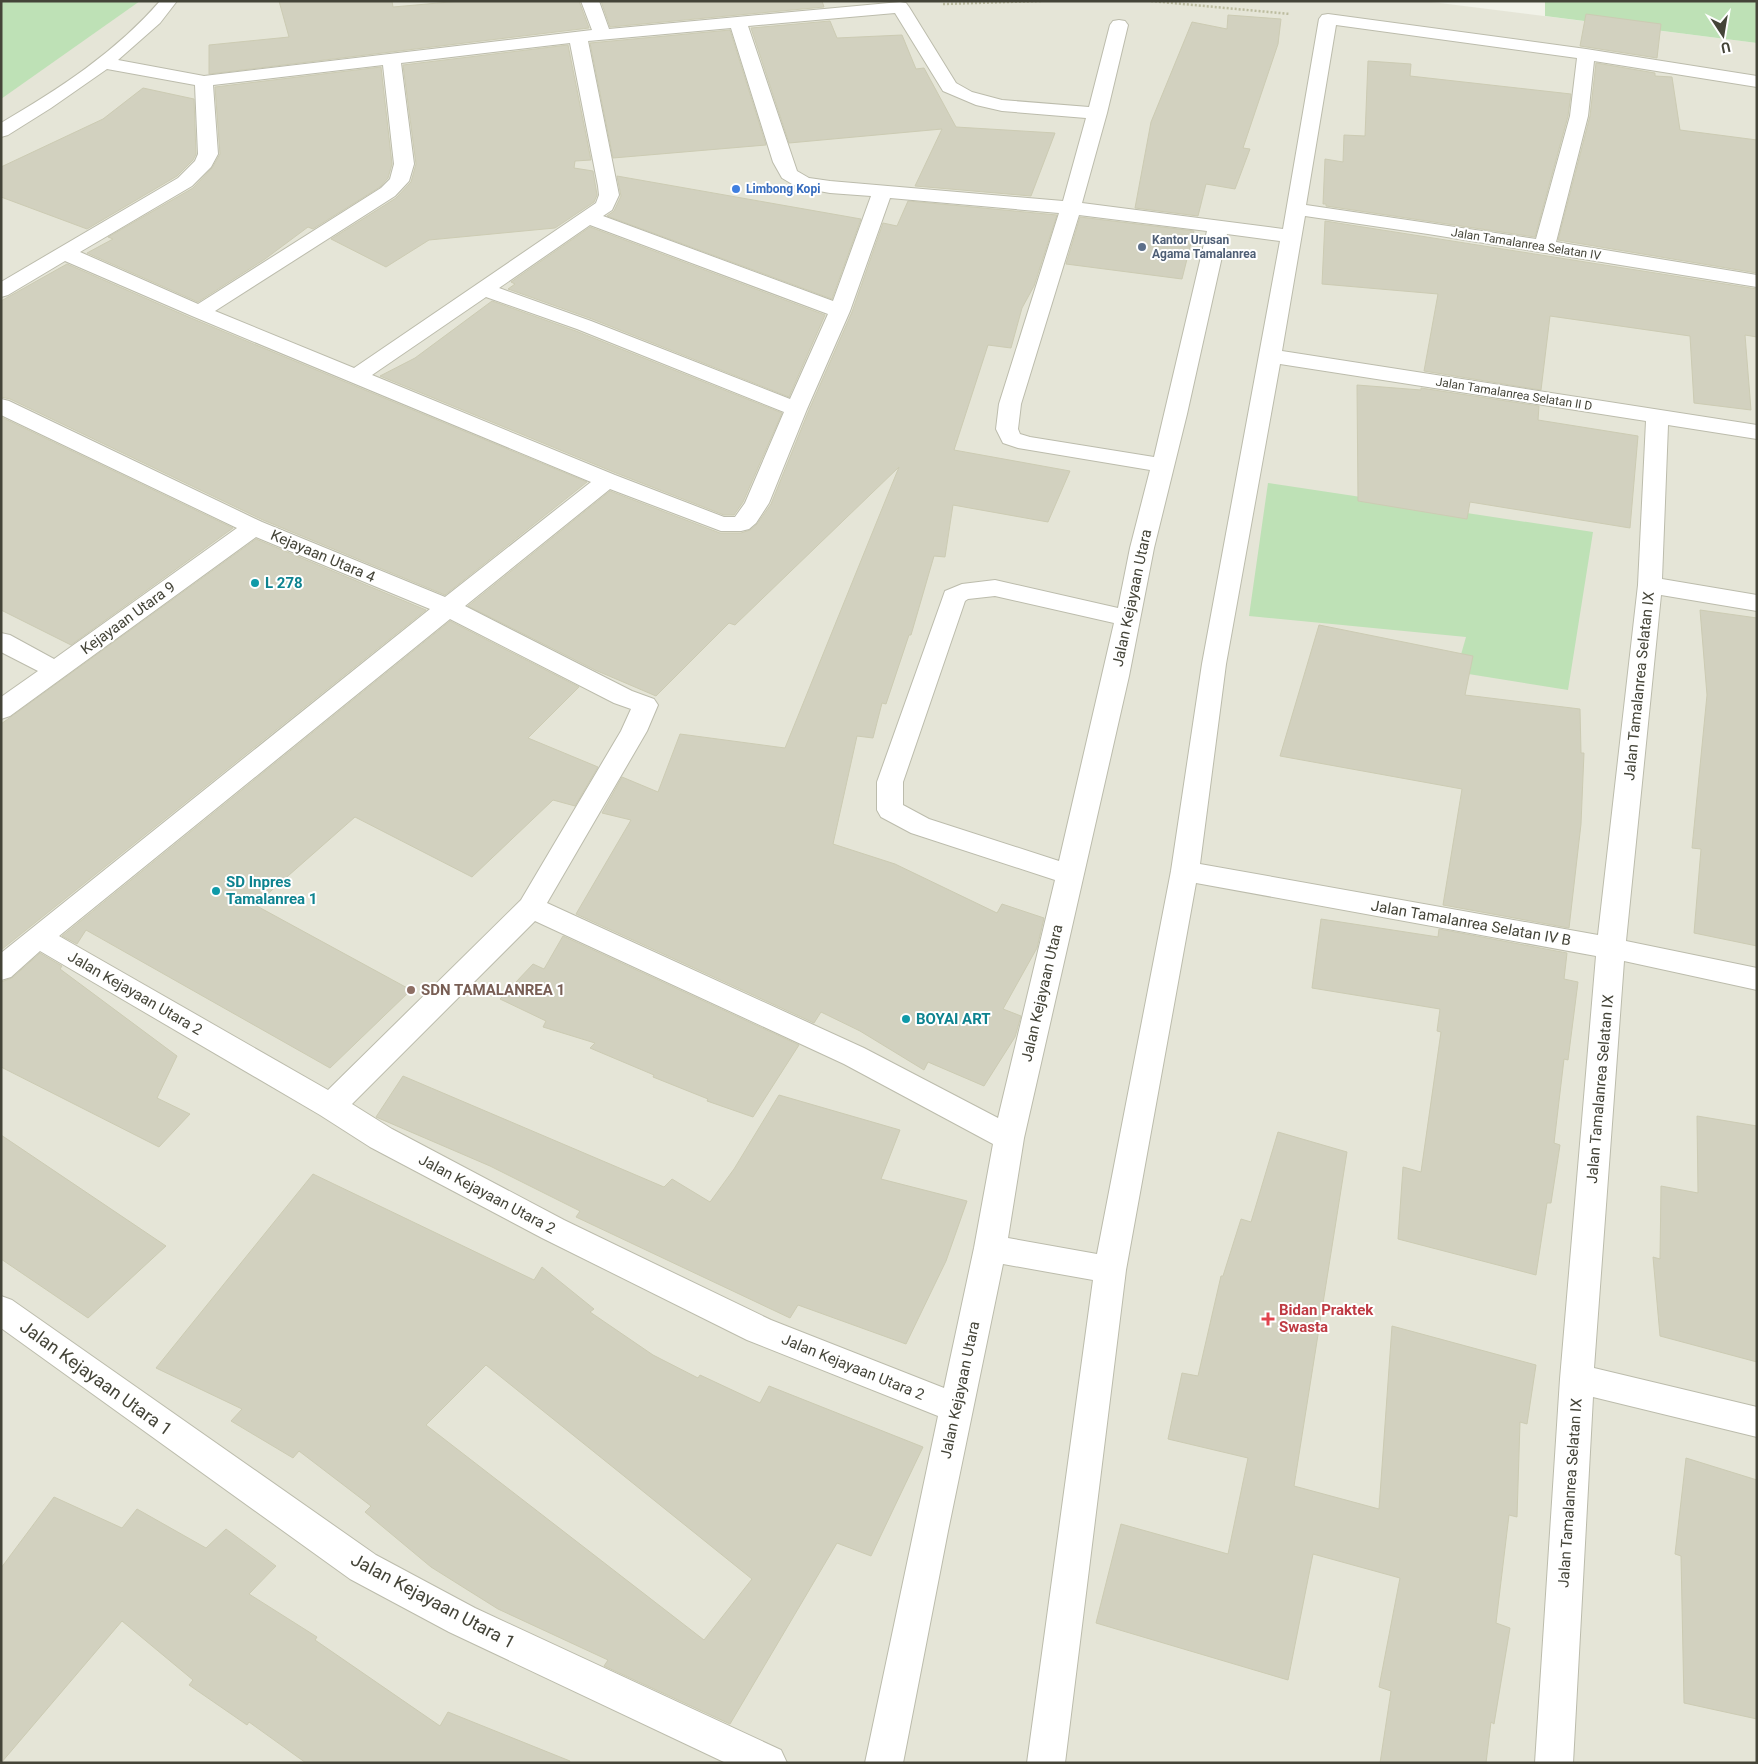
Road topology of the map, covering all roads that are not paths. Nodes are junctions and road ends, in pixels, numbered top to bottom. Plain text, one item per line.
1 (169, 1) edge
2 (590, 1) edge
3 (738, 23) junction
4 (1119, 25) dead end
5 (603, 35) junction
6 (578, 37) junction
7 (1586, 54) junction
8 (391, 60) junction
9 (102, 63) junction
10 (204, 81) junction
11 (1757, 82) edge
12 (1098, 113) junction
13 (1, 131) edge
14 (882, 192) junction
15 (1072, 208) junction
16 (587, 217) junction
17 (1293, 223) junction
18 (1218, 227) junction
19 (1544, 248) junction
20 (64, 253) junction
21 (1757, 281) edge
22 (482, 289) junction
23 (1, 290) edge
24 (840, 311) junction
25 (199, 312) junction
26 (1271, 356) junction
27 (357, 376) junction
28 (1, 406) edge
29 (796, 410) junction
30 (1657, 416) junction
31 (1757, 432) edge
32 (1163, 465) junction
33 (607, 480) junction
34 (254, 527) junction
35 (1650, 585) junction
36 (1757, 603) edge
37 (449, 608) junction
38 (1127, 618) junction
39 (1, 641) edge
40 (55, 670) junction
41 (1, 710) edge
42 (1185, 871) junction
43 (1070, 875) junction
44 (531, 907) junction
45 (38, 937) junction
46 (1611, 948) junction
47 (1, 969) edge
48 (1757, 979) edge
49 (331, 1106) junction
50 (1009, 1138) junction
51 (990, 1248) junction
52 (1110, 1270) junction
53 (1, 1310) edge
54 (1577, 1380) junction
55 (957, 1408) junction
56 (1757, 1422) edge
57 (768, 1763) edge
58 (884, 1763) edge
59 (1046, 1763) edge
60 (1554, 1763) edge

1 - 9 street
2 - 5 street
3 - 5 street
3 - 12 street
3 - 14 street, Jalan Tamalanrea Selatan IV
4 - 12 street
5 - 6 street
6 - 8 street
6 - 16 street
7 - 11 street
7 - 17 street
7 - 19 street
8 - 10 street
8 - 25 street
9 - 10 street
9 - 13 street
10 - 20 street
12 - 15 street
14 - 15 street, Jalan Tamalanrea Selatan IV
14 - 24 street
15 - 18 street, Jalan Tamalanrea Selatan IV
15 - 32 street
16 - 22 street
16 - 24 street
17 - 18 street, Jalan Tamalanrea Selatan IV
17 - 19 street, Jalan Tamalanrea Selatan IV
17 - 26 street
18 - 32 street, Jalan Kejayaan Utara
19 - 21 street, Jalan Tamalanrea Selatan IV
20 - 23 street
20 - 25 street
22 - 27 street
22 - 29 street
24 - 29 street
25 - 27 street
26 - 30 street, Jalan Tamalanrea Selatan II D
26 - 42 street
27 - 33 street
28 - 34 street, Kejayaan Utara 4
29 - 33 street
30 - 31 street, Jalan Tamalanrea Selatan II D
30 - 35 street, Jalan Tamalanrea Selatan IX
32 - 38 street, Jalan Kejayaan Utara
33 - 37 street
34 - 37 street, Kejayaan Utara 4
34 - 40 street, Kejayaan Utara 9
35 - 36 street
35 - 46 street, Jalan Tamalanrea Selatan IX
37 - 44 street, Kejayaan Utara 4
37 - 45 street
38 - 43 street, Jalan Kejayaan Utara
38 - 43 street
39 - 40 street
40 - 41 street, Kejayaan Utara 9
42 - 46 street, Jalan Tamalanrea Selatan IV B
42 - 52 street
43 - 50 street, Jalan Kejayaan Utara
44 - 49 street
44 - 50 street
45 - 47 street
45 - 49 street, Jalan Kejayaan Utara 2
46 - 48 street, Jalan Tamalanrea Selatan IV B
46 - 54 street, Jalan Tamalanrea Selatan IX
49 - 55 street, Jalan Kejayaan Utara 2
50 - 51 street, Jalan Kejayaan Utara
51 - 52 street
51 - 55 street, Jalan Kejayaan Utara
52 - 59 street
53 - 57 street, Jalan Kejayaan Utara 1
54 - 56 street
54 - 60 street, Jalan Tamalanrea Selatan IX
55 - 58 street, Jalan Kejayaan Utara

